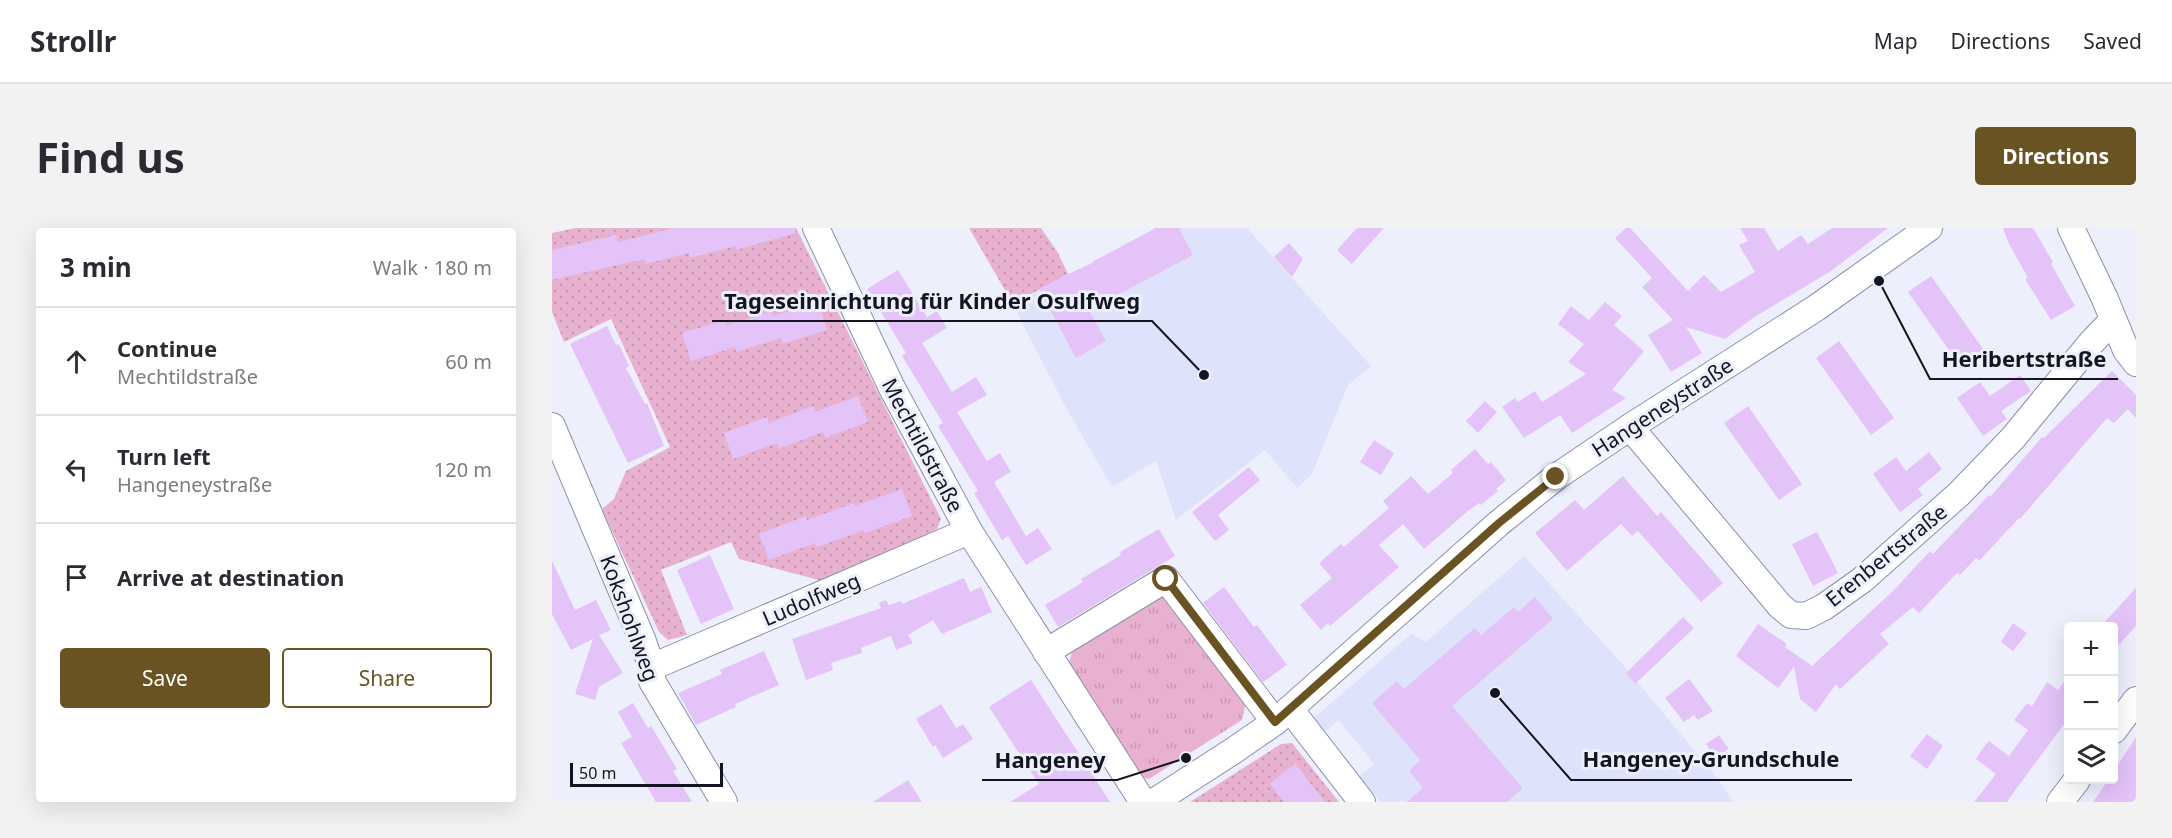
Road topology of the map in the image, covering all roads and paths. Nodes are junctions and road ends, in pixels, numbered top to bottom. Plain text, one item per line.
1 (816, 228) edge
2 (1929, 228) edge
3 (2071, 228) edge
4 (2113, 320) junction
5 (2136, 363) edge
6 (552, 426) edge
7 (1630, 427) junction
8 (969, 531) junction
9 (1046, 652) junction
10 (652, 667) junction
11 (2136, 699) edge
12 (1282, 715) junction
13 (2118, 724) edge
14 (2074, 784) edge
15 (724, 802) edge
16 (1143, 802) edge
17 (1154, 802) edge
18 (1362, 802) edge
19 (2060, 802) edge

1 - 8 street, Mechtildstraße
2 - 7 street, Hangeneystraße
3 - 4 street
4 - 5 street
4 - 7 street, Erenbertstraße
6 - 10 street, Kokshohlweg
7 - 12 street, Hangeneystraße
8 - 9 street, Mechtildstraße
8 - 10 street, Ludolfweg
9 - 12 street
9 - 16 street, Mechtildstraße
10 - 15 street, Kokshohlweg
11 - 13 street
12 - 17 street, Hangeneystraße
12 - 18 street
14 - 19 street

